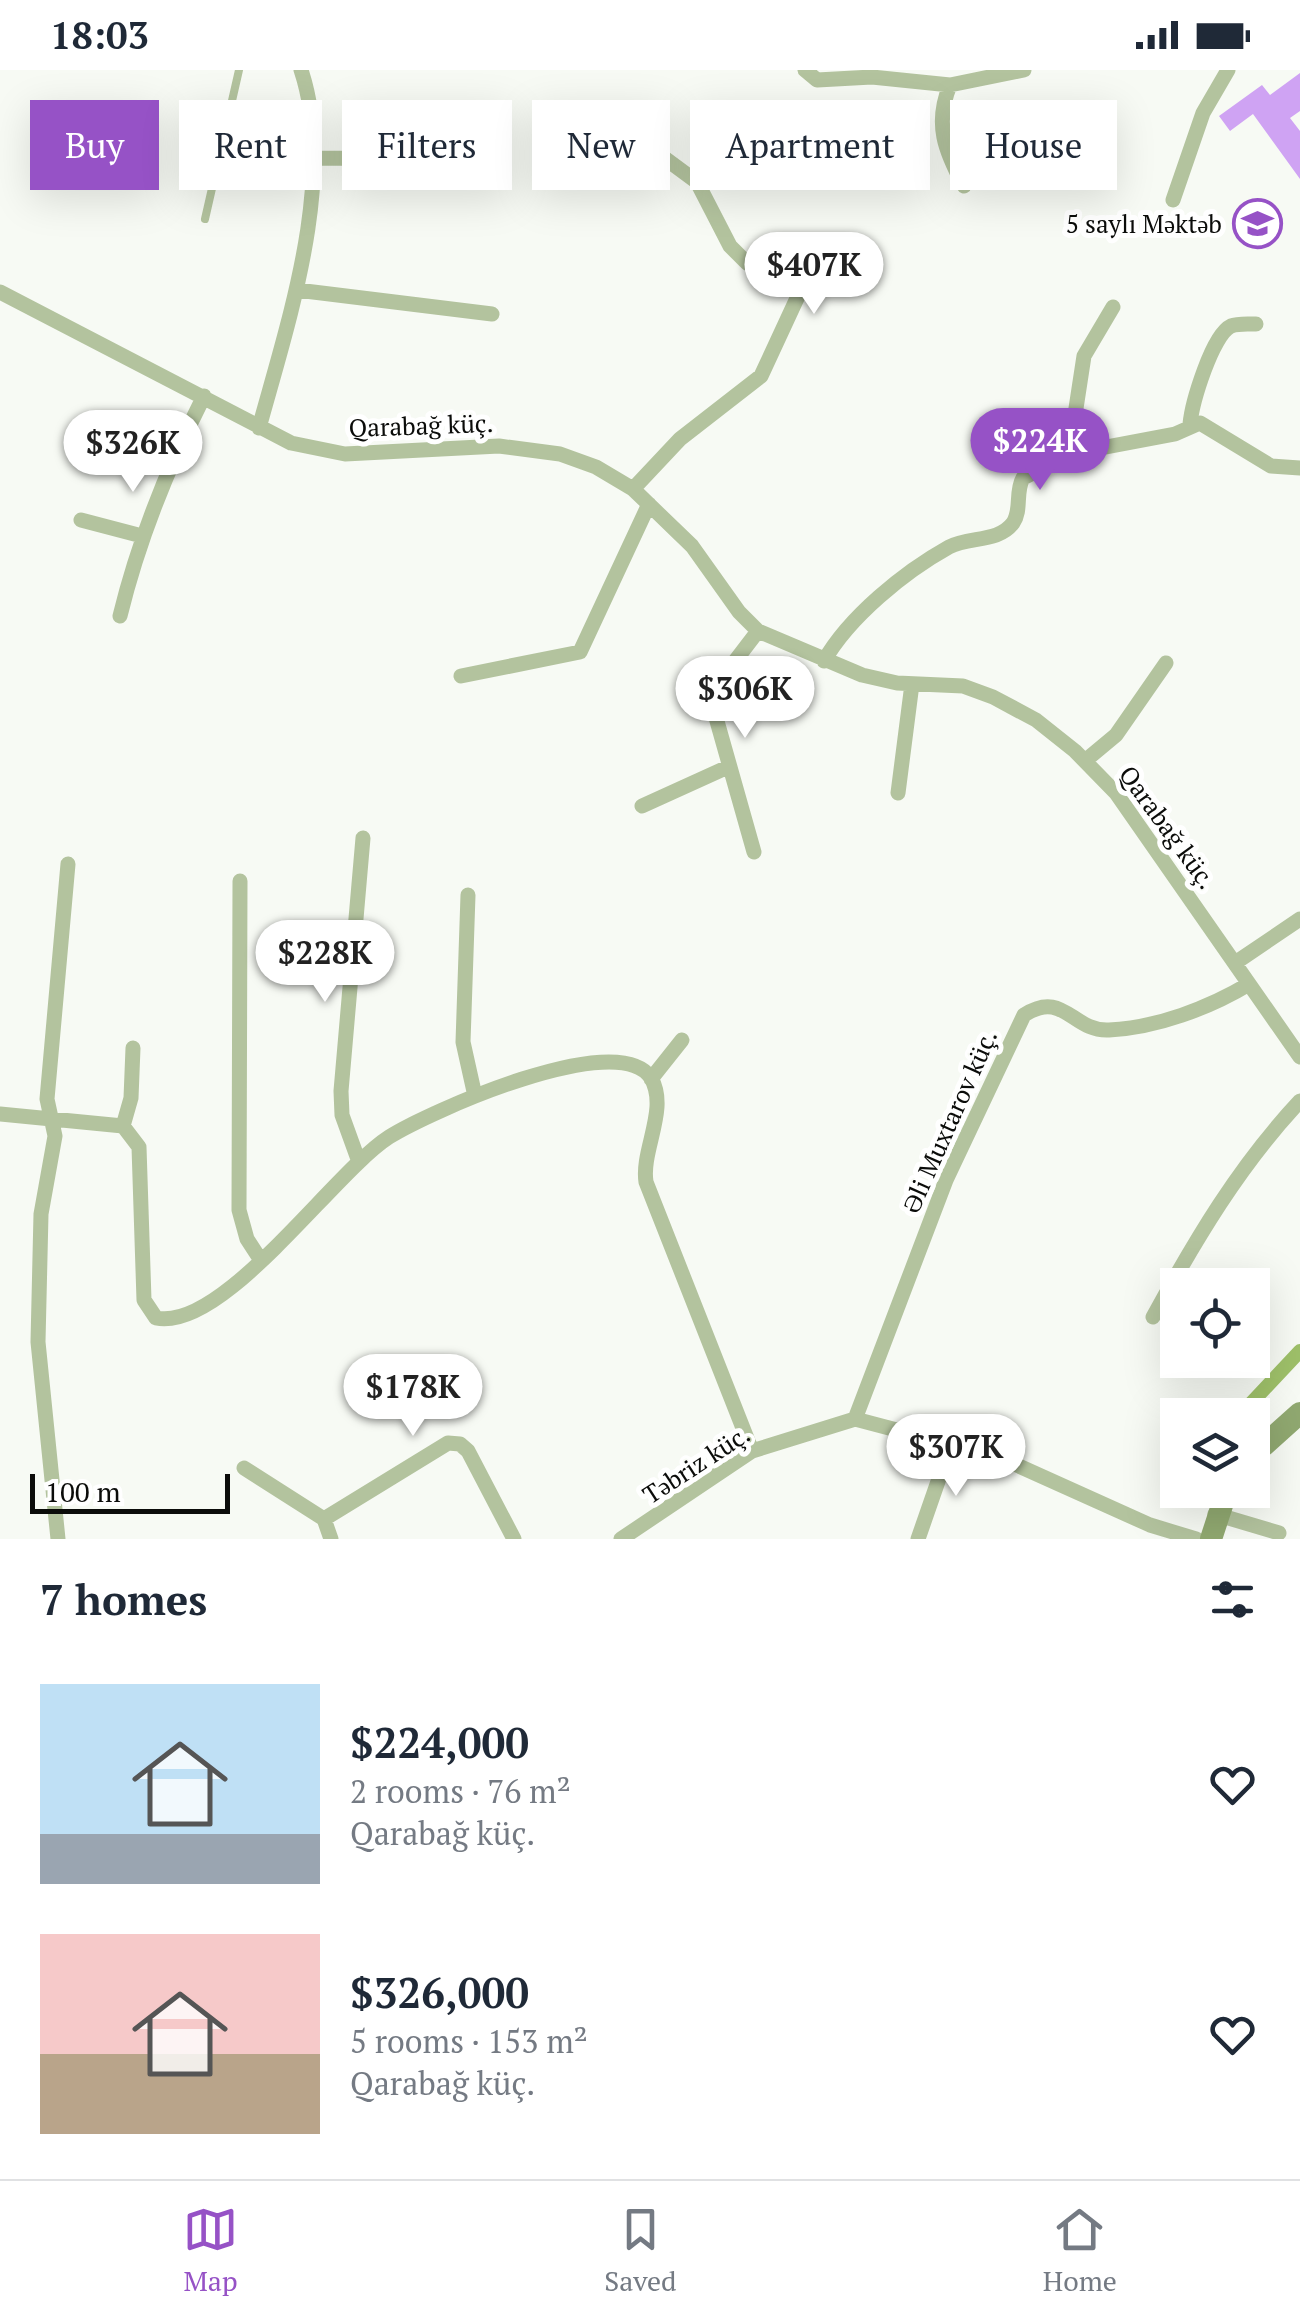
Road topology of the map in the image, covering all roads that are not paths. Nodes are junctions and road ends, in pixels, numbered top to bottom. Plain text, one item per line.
1 (240, 70) edge
2 (301, 70) edge
3 (805, 70) edge
4 (1024, 70) edge
5 (1228, 70) edge
6 (950, 86) junction
7 (305, 100) edge
8 (950, 161) edge
9 (670, 162) edge
10 (310, 190) edge
11 (1173, 200) dead end
12 (205, 219) dead end
13 (297, 290) junction
14 (0, 292) edge
15 (1113, 307) dead end
16 (492, 314) dead end
17 (1256, 324) dead end
18 (204, 396) junction
19 (1190, 424) junction
20 (258, 428) junction
21 (1070, 454) junction
22 (1300, 468) edge
23 (633, 489) junction
24 (648, 504) junction
25 (81, 520) dead end
26 (142, 536) junction
27 (120, 616) dead end
28 (758, 630) junction
29 (824, 661) junction
30 (1166, 663) dead end
31 (461, 676) dead end
32 (912, 684) junction
33 (1086, 760) junction
34 (728, 766) junction
35 (898, 793) dead end
36 (642, 806) dead end
37 (363, 838) dead end
38 (754, 852) dead end
39 (68, 864) dead end
40 (240, 880) dead end
41 (468, 896) dead end
42 (1300, 920) edge
43 (1235, 963) junction
44 (1249, 984) junction
45 (682, 1040) dead end
46 (133, 1048) dead end
47 (1300, 1057) edge
48 (650, 1078) junction
49 (475, 1096) junction
50 (1300, 1102) edge
51 (0, 1114) edge
52 (52, 1120) junction
53 (123, 1126) junction
54 (358, 1162) junction
55 (260, 1260) junction
56 (1154, 1317) dead end
57 (1300, 1414) edge
58 (855, 1419) junction
59 (1270, 1440) edge
60 (952, 1444) junction
61 (752, 1451) junction
62 (244, 1468) dead end
63 (1218, 1508) edge
64 (1215, 1514) junction
65 (324, 1520) junction
66 (1279, 1534) dead end
67 (58, 1539) edge
68 (331, 1539) edge
69 (514, 1539) edge
70 (621, 1539) edge
71 (918, 1539) edge
72 (1196, 1539) edge
73 (1210, 1539) edge

1 - 12 lane
2 - 7 street
3 - 6 street
4 - 6 street
5 - 11 street
6 - 8 street
9 - 23 street
10 - 13 street
13 - 16 street
13 - 20 street
14 - 18 street, Qarabağ küç.
15 - 21 street
17 - 19 street
18 - 20 street, Qarabağ küç.
18 - 26 street
19 - 21 street
19 - 22 street
20 - 23 street, Qarabağ küç.
21 - 29 street
23 - 24 street, Qarabağ küç.
24 - 28 street, Qarabağ küç.
24 - 31 street
25 - 26 street
26 - 27 street
28 - 29 street, Qarabağ küç.
28 - 34 street
29 - 32 street, Qarabağ küç.
30 - 33 street
32 - 33 street, Qarabağ küç.
32 - 35 street
33 - 43 street, Qarabağ küç.
34 - 36 street
34 - 38 street
37 - 54 street
39 - 52 street
40 - 55 street
41 - 49 street
42 - 43 street
43 - 44 street, Qarabağ küç.
44 - 47 street, Qarabağ küç.
44 - 58 street, Əli Muxtarov küç.
45 - 48 street
46 - 53 street
48 - 49 street
48 - 61 street
49 - 54 street
50 - 56 street
51 - 52 street
52 - 53 street
52 - 67 street
53 - 55 street
54 - 55 street
57 - 59 street
58 - 60 street
58 - 61 street, Təbriz küç.
60 - 71 street
60 - 72 street
61 - 70 street, Təbriz küç.
62 - 65 street
63 - 64 street
64 - 66 street
64 - 73 street
65 - 68 street
65 - 69 street

